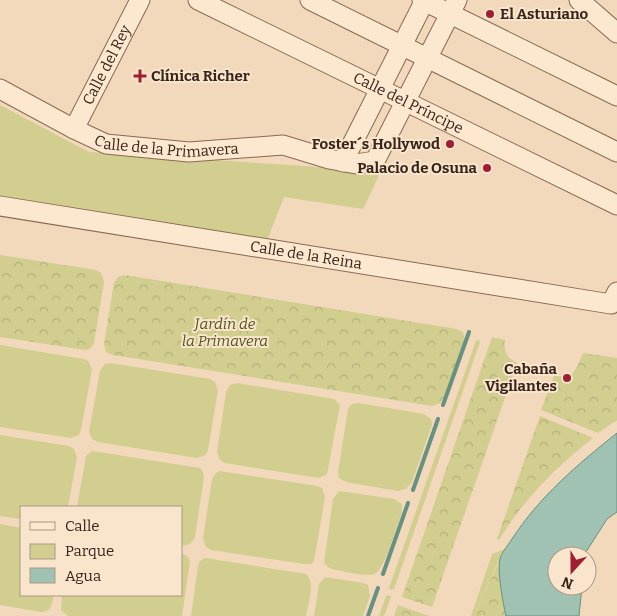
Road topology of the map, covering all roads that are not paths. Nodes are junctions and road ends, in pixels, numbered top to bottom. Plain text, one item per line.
1 (140, 0) edge
2 (198, 0) edge
3 (310, 0) edge
4 (424, 0) edge
5 (579, 0) edge
6 (454, 7) edge
7 (617, 33) edge
8 (402, 46) junction
9 (428, 58) junction
10 (380, 88) junction
11 (0, 89) edge
12 (617, 96) edge
13 (406, 102) junction
14 (74, 129) junction
15 (617, 152) edge
16 (343, 162) junction
17 (0, 206) edge
18 (617, 206) edge
19 (614, 298) edge

1 - 14 street, Calle del Rey
2 - 10 street, Calle del Príncipe
3 - 8 street
4 - 6 street
4 - 8 street
5 - 7 street
6 - 9 street
6 - 12 street
8 - 9 street
8 - 10 street
9 - 13 street
9 - 15 street
10 - 13 street, Calle del Príncipe
10 - 16 street
11 - 14 street, Calle de la Primavera
13 - 16 street, Calle de la Primavera
13 - 18 street, Calle del Príncipe
14 - 16 street, Calle de la Primavera
17 - 19 street, Calle de la Reina

